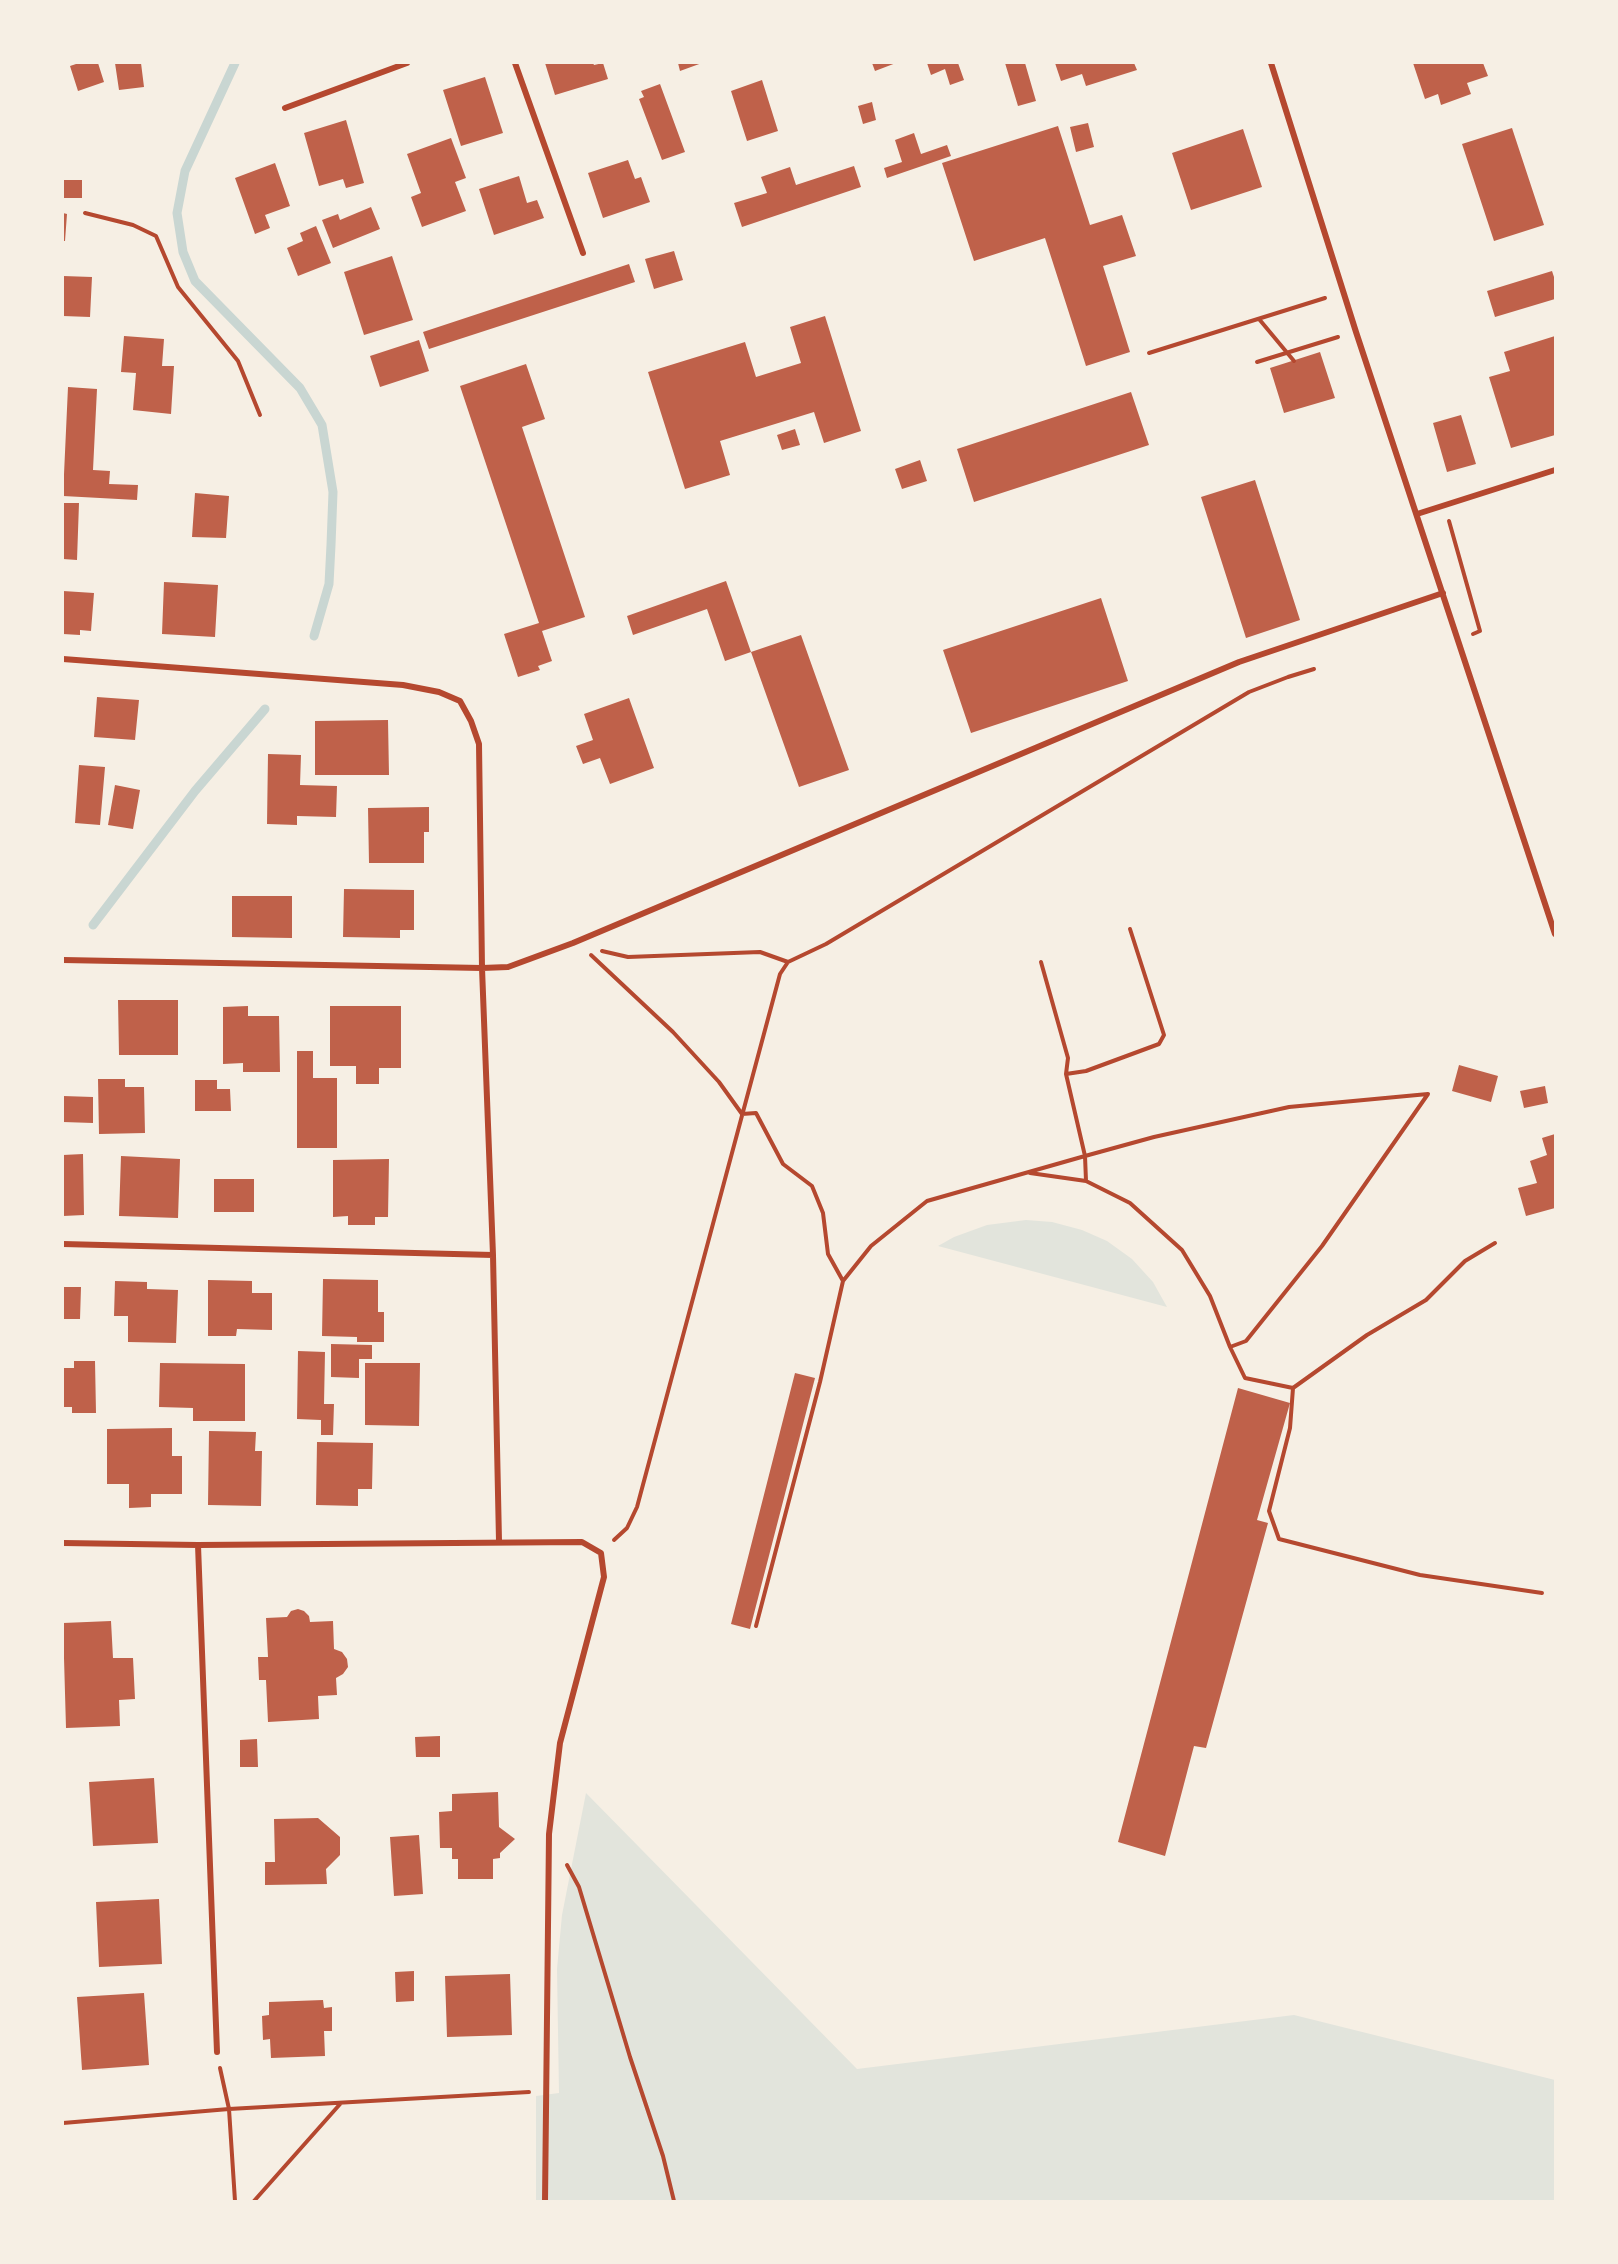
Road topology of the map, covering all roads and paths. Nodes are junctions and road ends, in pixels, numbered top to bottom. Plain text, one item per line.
1 (385, 63) edge
2 (407, 63) edge
3 (515, 63) edge
4 (1271, 63) edge
5 (395, 67) junction
6 (285, 108) dead end
7 (85, 213) dead end
8 (583, 253) dead end
9 (1325, 298) dead end
10 (1259, 319) junction
11 (1338, 337) dead end
12 (1149, 353) dead end
13 (1287, 353) junction
14 (1294, 361) dead end
15 (1257, 362) dead end
16 (260, 414) dead end
17 (1555, 470) edge
18 (1444, 505) junction
19 (1417, 514) junction
20 (1443, 593) junction
21 (1480, 631) dead end
22 (63, 659) edge
23 (1314, 669) dead end
24 (1130, 929) dead end
25 (1555, 934) edge
26 (573, 943) junction
27 (63, 960) edge
28 (788, 962) junction
29 (1041, 962) dead end
30 (482, 968) junction
31 (1066, 1074) junction
32 (742, 1114) junction
33 (1085, 1156) junction
34 (1028, 1173) junction
35 (1086, 1181) junction
36 (1495, 1243) dead end
37 (63, 1244) edge
38 (493, 1255) junction
39 (843, 1281) junction
40 (1230, 1347) junction
41 (1293, 1388) junction
42 (499, 1541) junction
43 (63, 1542) edge
44 (198, 1545) junction
45 (601, 1553) junction
46 (1542, 1593) dead end
47 (756, 1626) dead end
48 (549, 1834) junction
49 (217, 2052) joint
50 (548, 2091) junction
51 (342, 2103) junction
52 (229, 2109) junction
53 (63, 2123) edge
54 (235, 2201) edge
55 (254, 2201) edge
56 (545, 2201) edge
57 (674, 2201) edge

1 - 5 street
2 - 5 street
3 - 8 street
4 - 19 street
5 - 6 street
7 - 16 path
9 - 10 path
10 - 12 path
10 - 13 path
11 - 13 path
13 - 14 path
13 - 15 path
17 - 18 street
18 - 19 street
18 - 21 path
19 - 20 street
20 - 25 street
20 - 26 street
22 - 30 street
23 - 28 path
24 - 31 path
26 - 28 path
26 - 30 street
26 - 32 path
27 - 30 street
28 - 32 path
29 - 31 path
30 - 38 street
31 - 33 path
32 - 39 path
32 - 45 path
33 - 34 path
33 - 35 path
33 - 40 path
34 - 35 path
34 - 39 path
35 - 40 path
36 - 41 path
37 - 38 street
38 - 42 street
39 - 47 path
40 - 41 path
41 - 46 path
42 - 44 street
42 - 45 street
43 - 44 street
44 - 49 street
45 - 48 street
48 - 50 street
48 - 57 path
49 - 52 path
50 - 51 path
50 - 56 street
51 - 52 path
51 - 55 path
52 - 53 path
52 - 54 path

